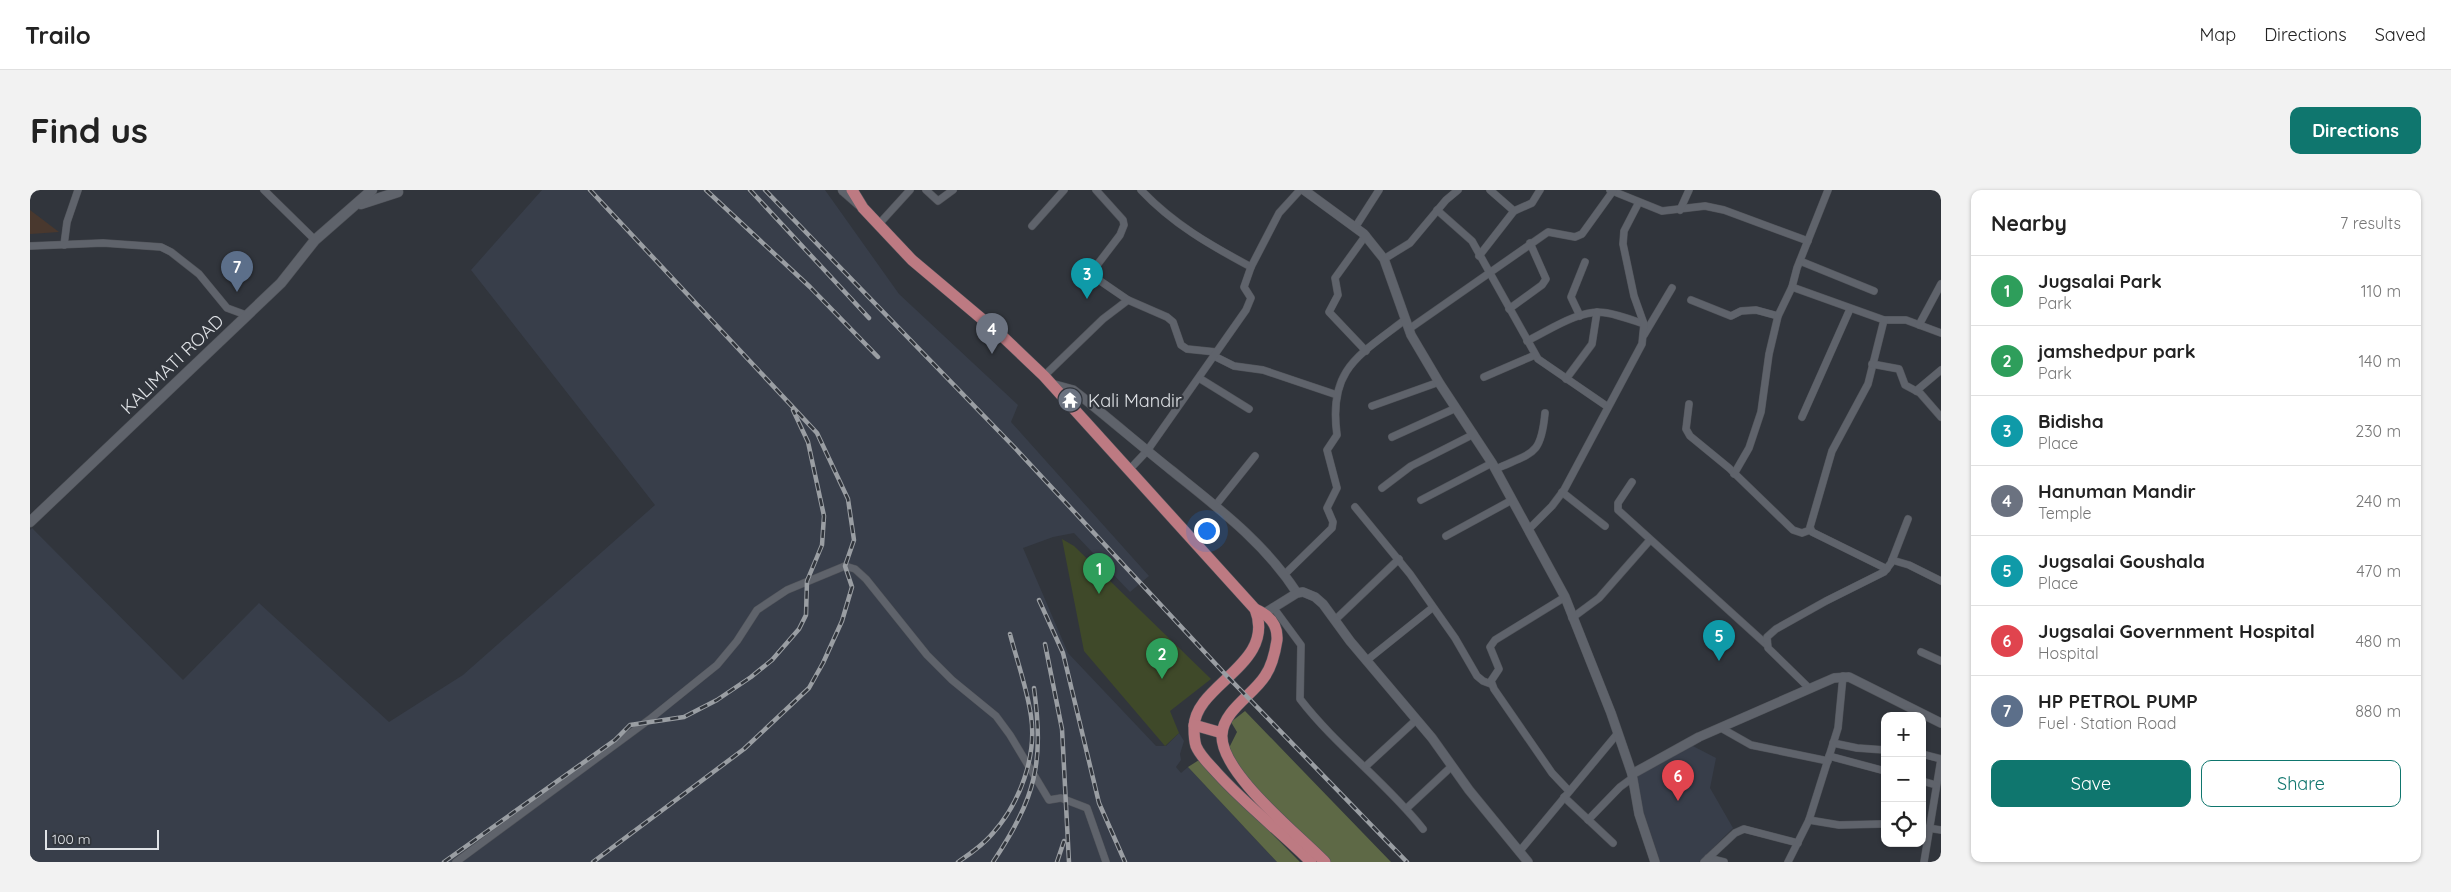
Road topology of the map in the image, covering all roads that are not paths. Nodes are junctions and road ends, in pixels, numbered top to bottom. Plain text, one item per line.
1 (78, 190) edge
2 (264, 190) edge
3 (372, 190) edge
4 (843, 190) edge
5 (852, 190) edge
6 (910, 190) edge
7 (926, 190) edge
8 (953, 190) edge
9 (1064, 190) edge
10 (1096, 190) edge
11 (1141, 190) edge
12 (1300, 190) edge
13 (1379, 190) edge
14 (1458, 190) edge
15 (1490, 190) edge
16 (1540, 190) edge
17 (1689, 190) edge
18 (1828, 190) edge
19 (397, 191) edge
20 (1616, 191) edge
21 (1639, 202) junction
22 (355, 206) junction
23 (863, 208) junction
24 (1438, 210) junction
25 (1514, 210) junction
26 (1680, 210) junction
27 (879, 224) junction
28 (1032, 226) dead end
29 (1356, 226) junction
30 (1366, 236) junction
31 (315, 240) junction
32 (1808, 241) junction
33 (1530, 243) junction
34 (64, 245) junction
35 (30, 246) edge
36 (1479, 256) junction
37 (1384, 259) junction
38 (1800, 261) junction
39 (1586, 262) dead end
40 (1251, 267) junction
41 (1490, 273) junction
42 (1941, 284) edge
43 (1792, 287) junction
44 (1672, 288) dead end
45 (1874, 291) dead end
46 (1128, 300) junction
47 (1692, 300) dead end
48 (1509, 309) junction
49 (1850, 309) junction
50 (1597, 312) junction
51 (246, 315) junction
52 (1580, 316) junction
53 (1778, 316) junction
54 (1406, 319) junction
55 (1884, 320) junction
56 (1644, 324) junction
57 (1919, 325) junction
58 (1409, 329) junction
59 (1941, 333) edge
60 (1644, 335) junction
61 (1527, 341) junction
62 (1366, 351) junction
63 (1215, 354) junction
64 (1535, 355) junction
65 (1872, 364) junction
66 (1941, 370) edge
67 (1484, 377) dead end
68 (1199, 378) junction
69 (1566, 379) junction
70 (1047, 380) junction
71 (1439, 382) junction
72 (1916, 391) junction
73 (1336, 395) junction
74 (1689, 404) dead end
75 (1372, 406) dead end
76 (1608, 406) junction
77 (1456, 408) junction
78 (1249, 409) dead end
79 (1545, 413) dead end
80 (1802, 417) dead end
81 (1941, 417) edge
82 (1474, 434) junction
83 (1392, 437) dead end
84 (1147, 451) junction
85 (1256, 456) dead end
86 (1494, 466) junction
87 (1129, 470) junction
88 (1734, 474) junction
89 (1632, 482) dead end
90 (1382, 488) dead end
91 (1562, 492) junction
92 (1420, 500) dead end
93 (1512, 500) junction
94 (1215, 506) junction
95 (1355, 507) dead end
96 (1908, 519) dead end
97 (30, 522) edge
98 (1605, 526) dead end
99 (1528, 530) junction
100 (1810, 530) junction
101 (1446, 536) dead end
102 (1650, 540) junction
103 (1399, 559) junction
104 (1892, 560) junction
105 (1887, 569) junction
106 (1285, 574) junction
107 (1941, 581) edge
108 (1297, 593) junction
109 (1565, 597) junction
110 (1432, 608) junction
111 (1263, 612) junction
112 (1572, 618) junction
113 (1336, 620) junction
114 (1766, 645) junction
115 (1921, 652) dead end
116 (1366, 661) junction
117 (1941, 661) edge
118 (1843, 676) junction
119 (1491, 684) junction
120 (1810, 689) junction
121 (1416, 720) junction
122 (1941, 723) edge
123 (1194, 725) junction
124 (1721, 728) junction
125 (1222, 733) junction
126 (1618, 733) junction
127 (1833, 743) junction
128 (1881, 750) edge
129 (1926, 755) edge
130 (1828, 759) junction
131 (1452, 766) junction
132 (1365, 767) junction
133 (1881, 770) edge
134 (1632, 776) junction
135 (1926, 782) edge
136 (1936, 785) junction
137 (1567, 794) junction
138 (1407, 808) junction
139 (1588, 820) junction
140 (1809, 820) junction
141 (1881, 824) dead end
142 (1928, 828) junction
143 (1423, 829) dead end
144 (1941, 830) edge
145 (1613, 843) dead end
146 (1798, 843) junction
147 (1519, 852) junction
148 (1706, 860) edge
149 (456, 862) edge
150 (1106, 862) edge
151 (1312, 862) edge
152 (1325, 862) edge
153 (1528, 862) edge
154 (1655, 862) edge
155 (1724, 862) edge
156 (1788, 862) edge
157 (1924, 862) edge

1 - 34 street
2 - 31 street
3 - 22 main road, KALIMATI ROAD
4 - 23 main road
5 - 23 main road
6 - 27 street
7 - 8 street
9 - 28 street
10 - 46 street
11 - 40 street
12 - 29 street
12 - 40 street
13 - 29 street
14 - 24 street
15 - 25 street
16 - 25 street
17 - 26 street
18 - 32 street
19 - 22 main road, KALIMATI ROAD
20 - 21 street
20 - 33 street
21 - 26 street
21 - 56 street
22 - 31 main road, KALIMATI ROAD
23 - 27 main road
24 - 36 street
24 - 37 street
25 - 36 street
26 - 32 street
27 - 70 main road
29 - 30 street
30 - 37 street
30 - 62 street
31 - 51 main road, KALIMATI ROAD
32 - 38 street
33 - 41 street
33 - 48 street
34 - 35 street
34 - 51 street
36 - 41 street
37 - 54 street
38 - 43 street
38 - 45 street
39 - 52 street
40 - 63 street
41 - 48 street
41 - 58 street
42 - 57 street
43 - 49 street
43 - 53 street
44 - 60 street
46 - 63 street
46 - 70 street
47 - 53 street
48 - 61 street
49 - 55 street
49 - 80 street
50 - 52 street
50 - 56 street
50 - 69 street
51 - 97 main road, KALIMATI ROAD
52 - 61 street
53 - 88 street
54 - 58 street
54 - 62 street
55 - 57 street
55 - 65 street
56 - 60 street
57 - 59 street
58 - 71 street
60 - 76 street
61 - 64 street
62 - 73 street
63 - 68 street
63 - 73 street
64 - 67 street
64 - 69 street
65 - 72 street
65 - 100 street
66 - 72 street
68 - 78 street
68 - 84 street
69 - 76 street
70 - 84 street
70 - 87 main road
71 - 75 street
71 - 77 street
72 - 81 street
73 - 106 street
74 - 88 street
76 - 91 street
77 - 82 street
77 - 83 street
79 - 86 street
82 - 86 street
82 - 90 street
84 - 87 street
84 - 94 street
85 - 94 street
86 - 92 street
86 - 93 street
87 - 111 main road
88 - 100 street
89 - 102 street
91 - 98 street
91 - 99 street
93 - 99 street
93 - 101 street
94 - 106 street
95 - 103 street
96 - 104 street
99 - 109 street
100 - 105 street
102 - 112 street
102 - 114 street
103 - 110 street
103 - 113 street
104 - 105 street
104 - 107 street
105 - 114 street
106 - 108 street
108 - 111 street
108 - 113 street
109 - 112 street
109 - 119 street
110 - 116 street
110 - 119 street
111 - 123 main road
111 - 125 main road
111 - 132 street
112 - 126 street
113 - 116 street
114 - 120 street
115 - 117 street
116 - 121 street
118 - 120 street
118 - 122 street
118 - 127 street
119 - 137 street
120 - 124 street
121 - 131 street
121 - 132 street
123 - 125 main road
123 - 151 main road
124 - 130 street
124 - 134 street
125 - 152 main road
126 - 134 street
126 - 137 street
127 - 128 street
127 - 130 street
129 - 136 street
130 - 133 street
130 - 140 street
131 - 138 street
131 - 147 street
132 - 138 street
134 - 139 street
134 - 154 street
135 - 136 street
136 - 142 street
137 - 139 street
137 - 147 street
138 - 143 street
139 - 145 street
140 - 141 street
140 - 146 street
142 - 144 street
142 - 157 street
146 - 148 street
146 - 156 street
147 - 153 street
148 - 155 street
149 - 150 street

